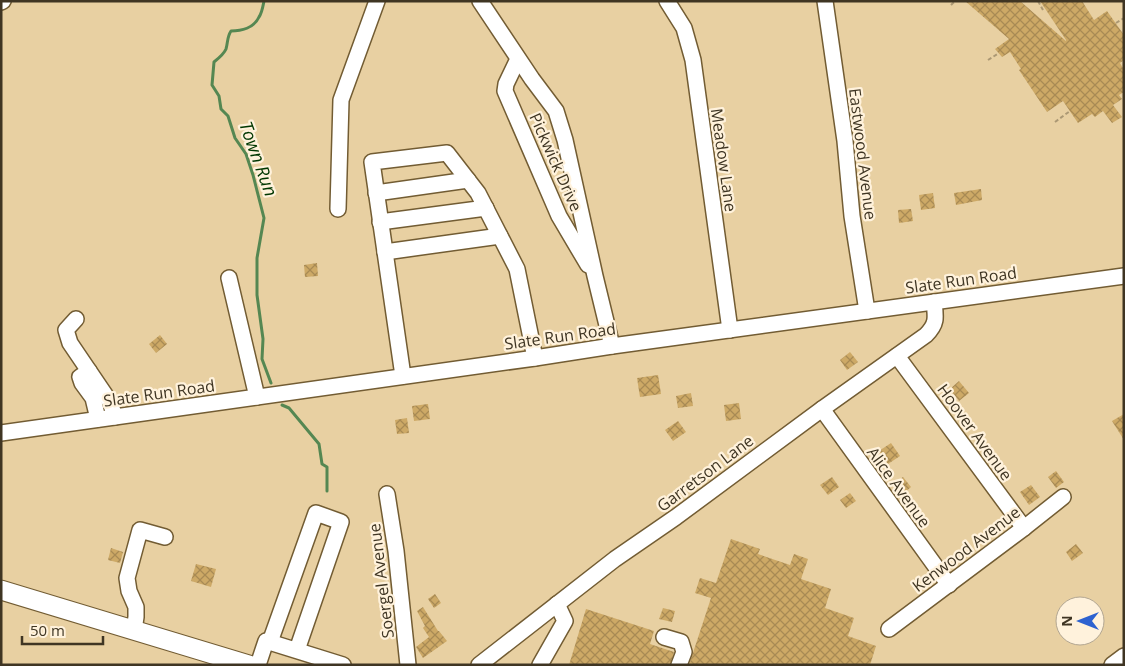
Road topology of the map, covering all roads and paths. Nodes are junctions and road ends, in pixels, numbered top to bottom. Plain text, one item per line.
1 (377, 1) edge
2 (480, 1) edge
3 (667, 1) edge
4 (825, 1) edge
5 (955, 1) edge
6 (1038, 1) edge
7 (951, 4) dead end
8 (1044, 10) dead end
9 (1124, 18) edge
10 (1116, 23) dead end
11 (999, 53) dead end
12 (518, 59) junction
13 (988, 60) dead end
14 (1070, 111) dead end
15 (1055, 122) dead end
16 (468, 180) junction
17 (376, 193) junction
18 (486, 208) junction
19 (338, 209) dead end
20 (380, 222) junction
21 (500, 236) junction
22 (385, 252) junction
23 (595, 276) junction
24 (1124, 276) edge
25 (229, 278) dead end
26 (934, 302) junction
27 (867, 311) junction
28 (76, 319) dead end
29 (730, 330) junction
30 (612, 346) junction
31 (897, 356) junction
32 (535, 358) junction
33 (89, 372) junction
34 (403, 376) junction
35 (257, 397) junction
36 (822, 409) junction
37 (115, 417) junction
38 (98, 419) junction
39 (1, 433) edge
40 (387, 494) dead end
41 (1063, 497) dead end
42 (1024, 528) junction
43 (166, 537) dead end
44 (949, 585) junction
45 (1, 590) edge
46 (557, 604) junction
47 (889, 629) dead end
48 (134, 630) junction
49 (664, 637) dead end
50 (270, 642) junction
51 (297, 650) junction
52 (1124, 656) edge
53 (250, 665) edge
54 (258, 665) edge
55 (343, 665) edge
56 (408, 665) edge
57 (479, 665) edge
58 (540, 665) edge
59 (679, 665) edge
60 (1112, 665) edge

1 - 19 street
2 - 12 street, Pickwick Drive
3 - 29 street, Meadow Lane
4 - 27 street, Eastwood Avenue
5 - 7 path
6 - 8 path
9 - 10 path
11 - 13 path
12 - 23 street, Pickwick Drive
12 - 23 street, Pickwick Drive
14 - 15 path
16 - 17 street
16 - 17 street
16 - 18 street
17 - 20 street
18 - 20 street
18 - 21 street
20 - 22 street
21 - 22 street
21 - 32 street
22 - 34 street
23 - 30 street, Pickwick Drive
24 - 26 street, Slate Run Road
25 - 35 street
26 - 27 street, Slate Run Road
26 - 31 street, Garretson Lane
27 - 29 street, Slate Run Road
28 - 33 street
29 - 30 street, Slate Run Road
30 - 32 street, Slate Run Road
31 - 36 street, Garretson Lane
31 - 42 street, Hoover Avenue
32 - 34 street, Slate Run Road
33 - 37 street
33 - 38 street
34 - 35 street, Slate Run Road
35 - 37 street, Slate Run Road
36 - 44 street, Alice Avenue
36 - 46 street, Garretson Lane
37 - 38 street, Slate Run Road
38 - 39 street, Slate Run Road
40 - 56 street, Soergel Avenue
41 - 42 street, Kenwood Avenue
42 - 44 street, Kenwood Avenue
43 - 48 street
44 - 47 street, Kenwood Avenue
45 - 48 main road
46 - 57 street, Garretson Lane
46 - 58 street
48 - 53 main road
49 - 59 street
50 - 51 street
50 - 51 street
50 - 54 street
51 - 55 street
52 - 60 street

